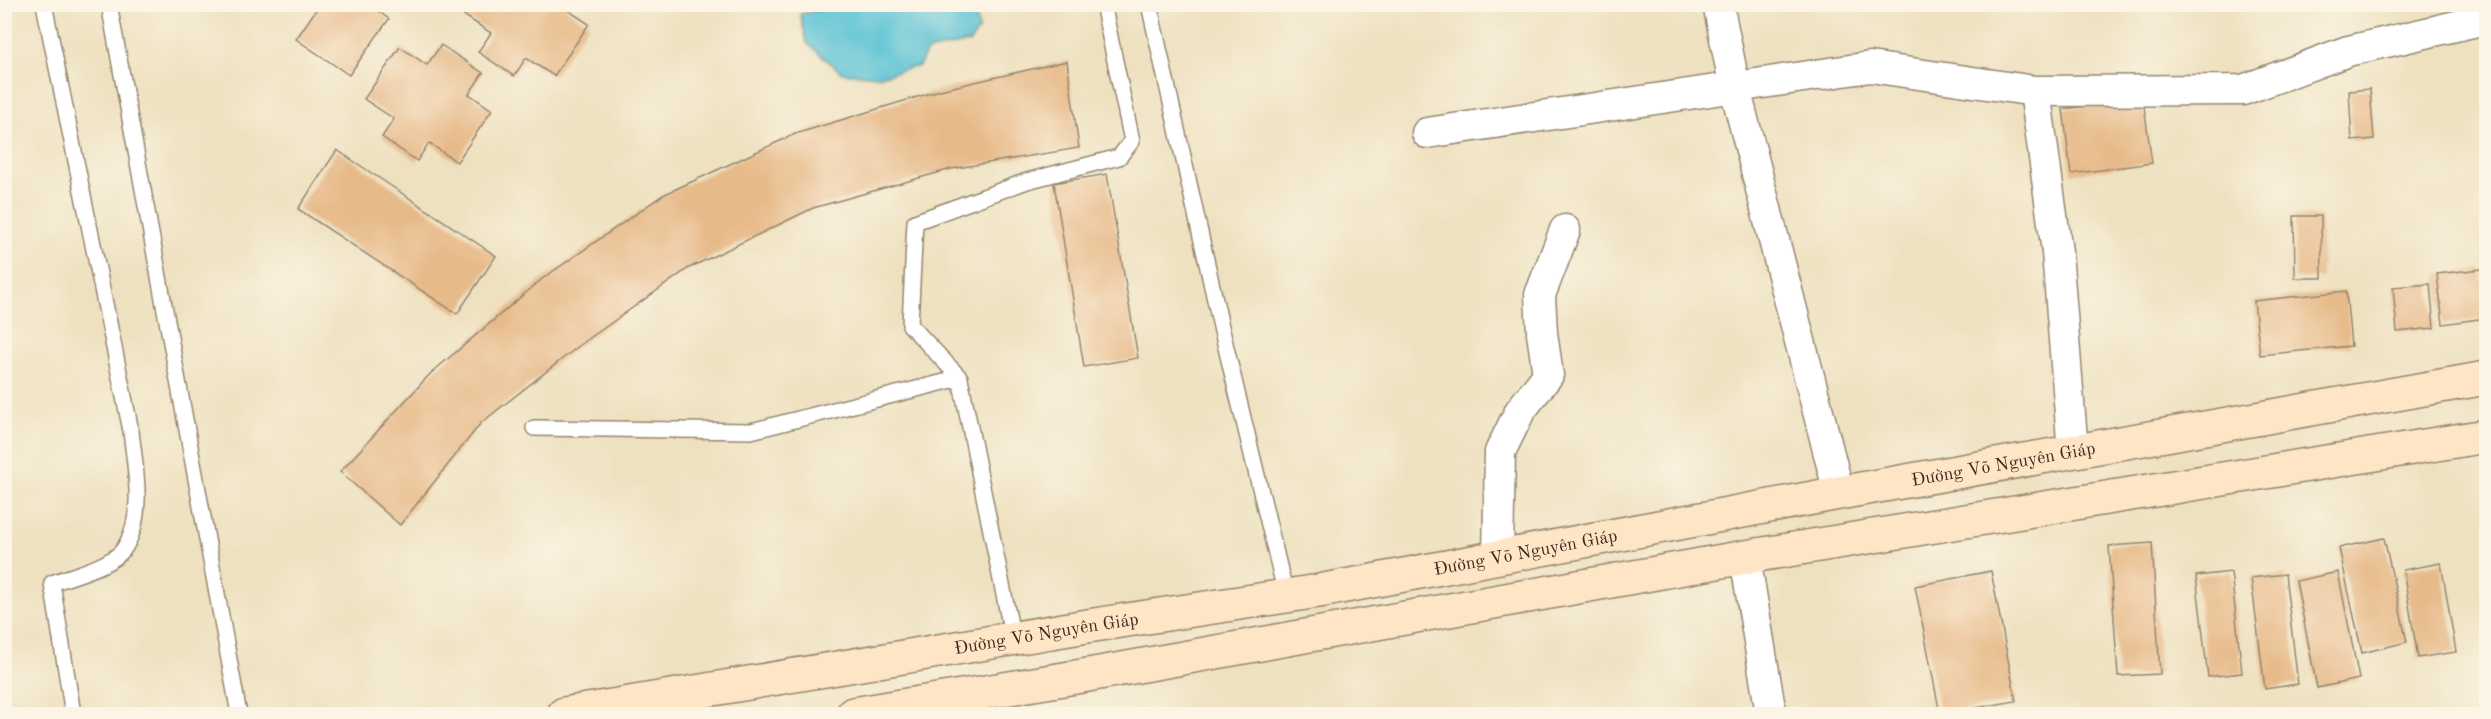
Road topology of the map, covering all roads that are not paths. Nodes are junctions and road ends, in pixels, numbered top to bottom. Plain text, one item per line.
1 (44, 4) edge
2 (109, 4) edge
3 (1103, 4) edge
4 (1149, 4) edge
5 (1719, 4) edge
6 (2487, 19) edge
7 (1735, 88) junction
8 (2035, 91) junction
9 (1427, 133) dead end
10 (1564, 230) dead end
11 (960, 378) junction
12 (2487, 378) edge
13 (534, 429) dead end
14 (2487, 436) edge
15 (2073, 452) junction
16 (1839, 493) junction
17 (1498, 556) junction
18 (1744, 557) junction
19 (1286, 596) junction
20 (1081, 627) junction
21 (1013, 639) junction
22 (1088, 675) junction
23 (73, 714) edge
24 (239, 714) edge
25 (564, 714) edge
26 (853, 714) edge
27 (1771, 714) edge

1 - 23 lane
2 - 24 lane
3 - 11 lane
4 - 19 lane
5 - 7 street
6 - 8 street
7 - 8 street
7 - 9 street
7 - 16 street
8 - 15 street
10 - 17 street
11 - 13 lane
11 - 21 lane
12 - 15 main road, Đường Võ Nguyên Giáp
14 - 18 main road
15 - 16 main road, Đường Võ Nguyên Giáp
16 - 17 main road, Đường Võ Nguyên Giáp
17 - 19 main road, Đường Võ Nguyên Giáp
18 - 22 main road
18 - 27 street
19 - 20 main road, Đường Võ Nguyên Giáp
20 - 21 main road, Đường Võ Nguyên Giáp
20 - 22 main road
21 - 25 main road, Đường Võ Nguyên Giáp
22 - 26 main road

